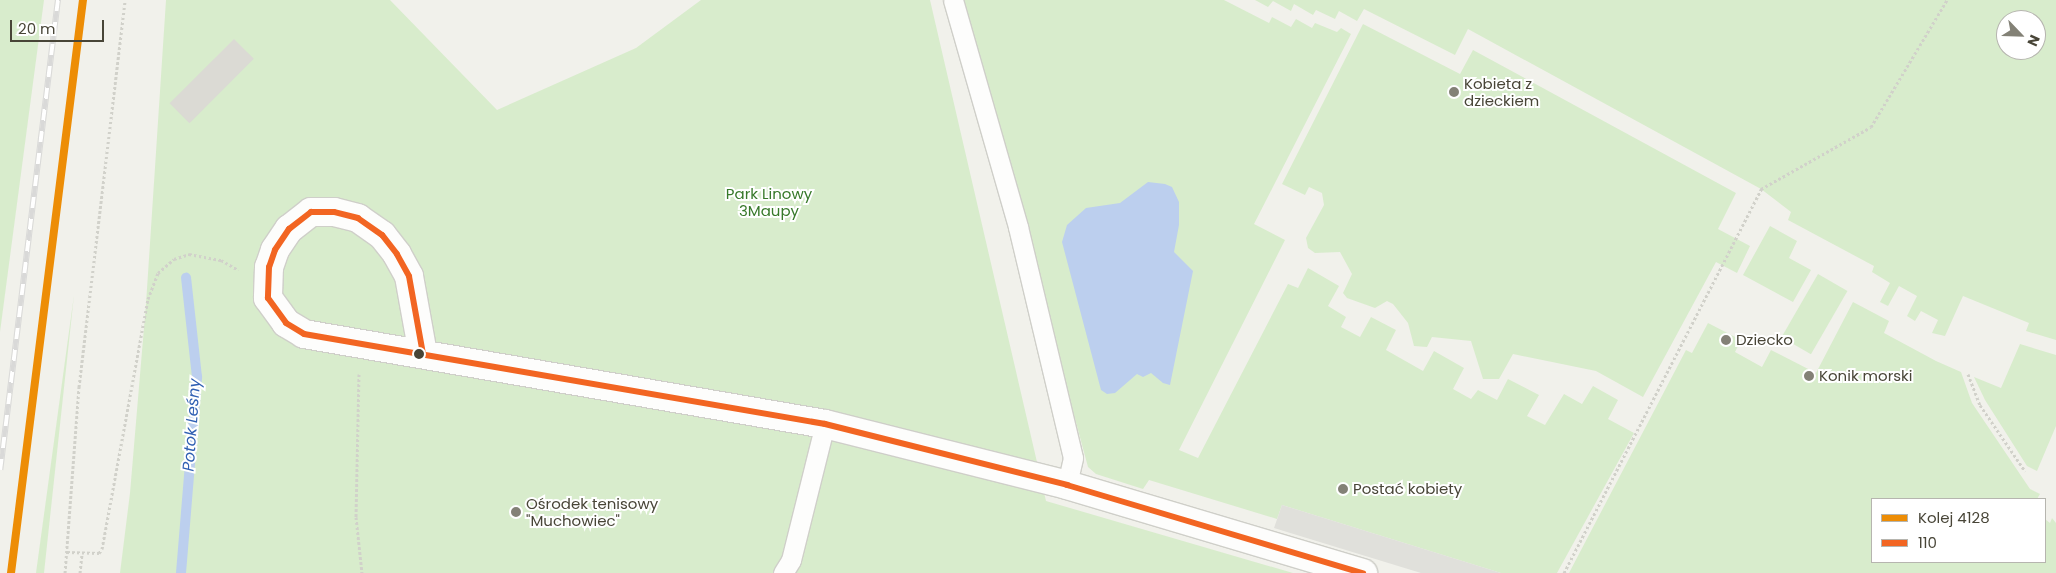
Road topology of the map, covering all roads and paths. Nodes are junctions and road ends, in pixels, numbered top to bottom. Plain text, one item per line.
1 (125, 0) edge
2 (953, 0) edge
3 (1947, 0) edge
4 (269, 273) junction
5 (360, 343) junction
6 (424, 354) junction
7 (1968, 374) dead end
8 (825, 424) junction
9 (2025, 471) dead end
10 (1067, 485) junction
11 (66, 552) junction
12 (82, 554) junction
13 (1308, 565) edge
14 (65, 573) edge
15 (80, 573) edge
16 (362, 573) edge
17 (783, 573) edge
18 (1363, 573) edge
19 (1564, 573) edge

1 - 11 path
2 - 10 lane
3 - 19 path
4 - 5 street
4 - 6 street
4 - 12 path
5 - 6 street
5 - 16 path
6 - 8 street
7 - 9 path
8 - 10 street
8 - 17 lane
10 - 13 street
11 - 12 path
11 - 14 path
12 - 15 path
13 - 18 street

